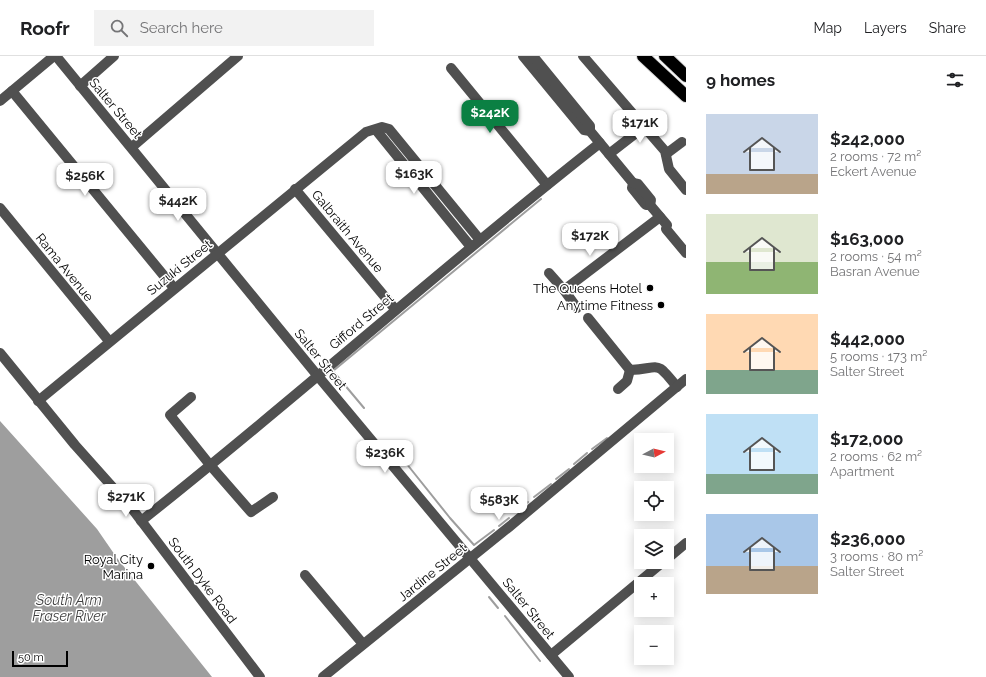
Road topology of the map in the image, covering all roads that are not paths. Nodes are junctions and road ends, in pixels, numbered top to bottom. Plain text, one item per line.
1 (55, 56) edge
2 (114, 56) edge
3 (238, 56) edge
4 (523, 56) edge
5 (534, 56) edge
6 (583, 56) edge
7 (643, 56) edge
8 (665, 56) edge
9 (451, 68) dead end
10 (686, 76) edge
11 (80, 86) junction
12 (12, 91) junction
13 (686, 96) edge
14 (0, 101) edge
15 (658, 116) dead end
16 (644, 127) junction
17 (376, 130) junction
18 (590, 131) junction
19 (682, 142) dead end
20 (600, 143) junction
21 (132, 148) junction
22 (609, 154) junction
23 (666, 154) junction
24 (547, 185) junction
25 (295, 189) junction
26 (686, 190) edge
27 (0, 208) edge
28 (660, 216) junction
29 (667, 225) junction
30 (480, 240) junction
31 (686, 243) edge
32 (470, 247) junction
33 (218, 252) junction
34 (686, 253) edge
35 (549, 273) dead end
36 (174, 288) junction
37 (564, 290) junction
38 (577, 308) dead end
39 (395, 309) junction
40 (588, 318) dead end
41 (109, 342) junction
42 (0, 353) edge
43 (630, 370) junction
44 (317, 375) junction
45 (686, 379) edge
46 (677, 386) junction
47 (618, 389) dead end
48 (191, 397) dead end
49 (38, 401) junction
50 (210, 465) junction
51 (273, 497) dead end
52 (141, 520) junction
53 (686, 543) edge
54 (674, 553) edge
55 (471, 558) junction
56 (654, 569) edge
57 (305, 575) dead end
58 (363, 644) junction
59 (550, 655) junction
60 (260, 677) edge
61 (323, 677) edge
62 (569, 677) edge

1 - 11 street, Salter Street
1 - 12 street
2 - 11 street
3 - 21 street
4 - 18 street
5 - 18 street
6 - 16 street
7 - 13 highway
8 - 10 highway
9 - 24 street
11 - 21 street, Salter Street
12 - 14 street
12 - 36 street
15 - 16 street
16 - 22 street
16 - 23 street
17 - 25 street, Suzuki Street
17 - 30 street
17 - 32 street
18 - 20 street
19 - 23 street
20 - 22 street
20 - 24 street, Gifford Street
21 - 33 street, Salter Street
22 - 28 street
23 - 26 street
24 - 30 street, Gifford Street
25 - 33 street, Suzuki Street
25 - 39 street, Galbraith Avenue
27 - 41 street, Rama Avenue
28 - 29 street
28 - 37 street
29 - 31 street
29 - 34 street
30 - 32 street, Gifford Street
32 - 39 street, Gifford Street
33 - 36 street, Suzuki Street
33 - 44 street, Salter Street
35 - 37 street
36 - 41 street, Suzuki Street
37 - 38 street
39 - 44 street, Gifford Street
40 - 43 street
41 - 49 street, Suzuki Street
42 - 49 street, South Dyke Road
43 - 46 street
43 - 47 street
44 - 50 street, Gifford Street
44 - 55 street, Salter Street
45 - 46 street, Jardine Street
46 - 55 street, Jardine Street
48 - 50 street
49 - 52 street, South Dyke Road
50 - 51 street
50 - 52 street, Gifford Street
52 - 60 street, South Dyke Road
53 - 54 street
55 - 58 street, Jardine Street
55 - 59 street, Salter Street
56 - 59 street
57 - 58 street
58 - 61 street, Jardine Street
59 - 62 street, Salter Street

